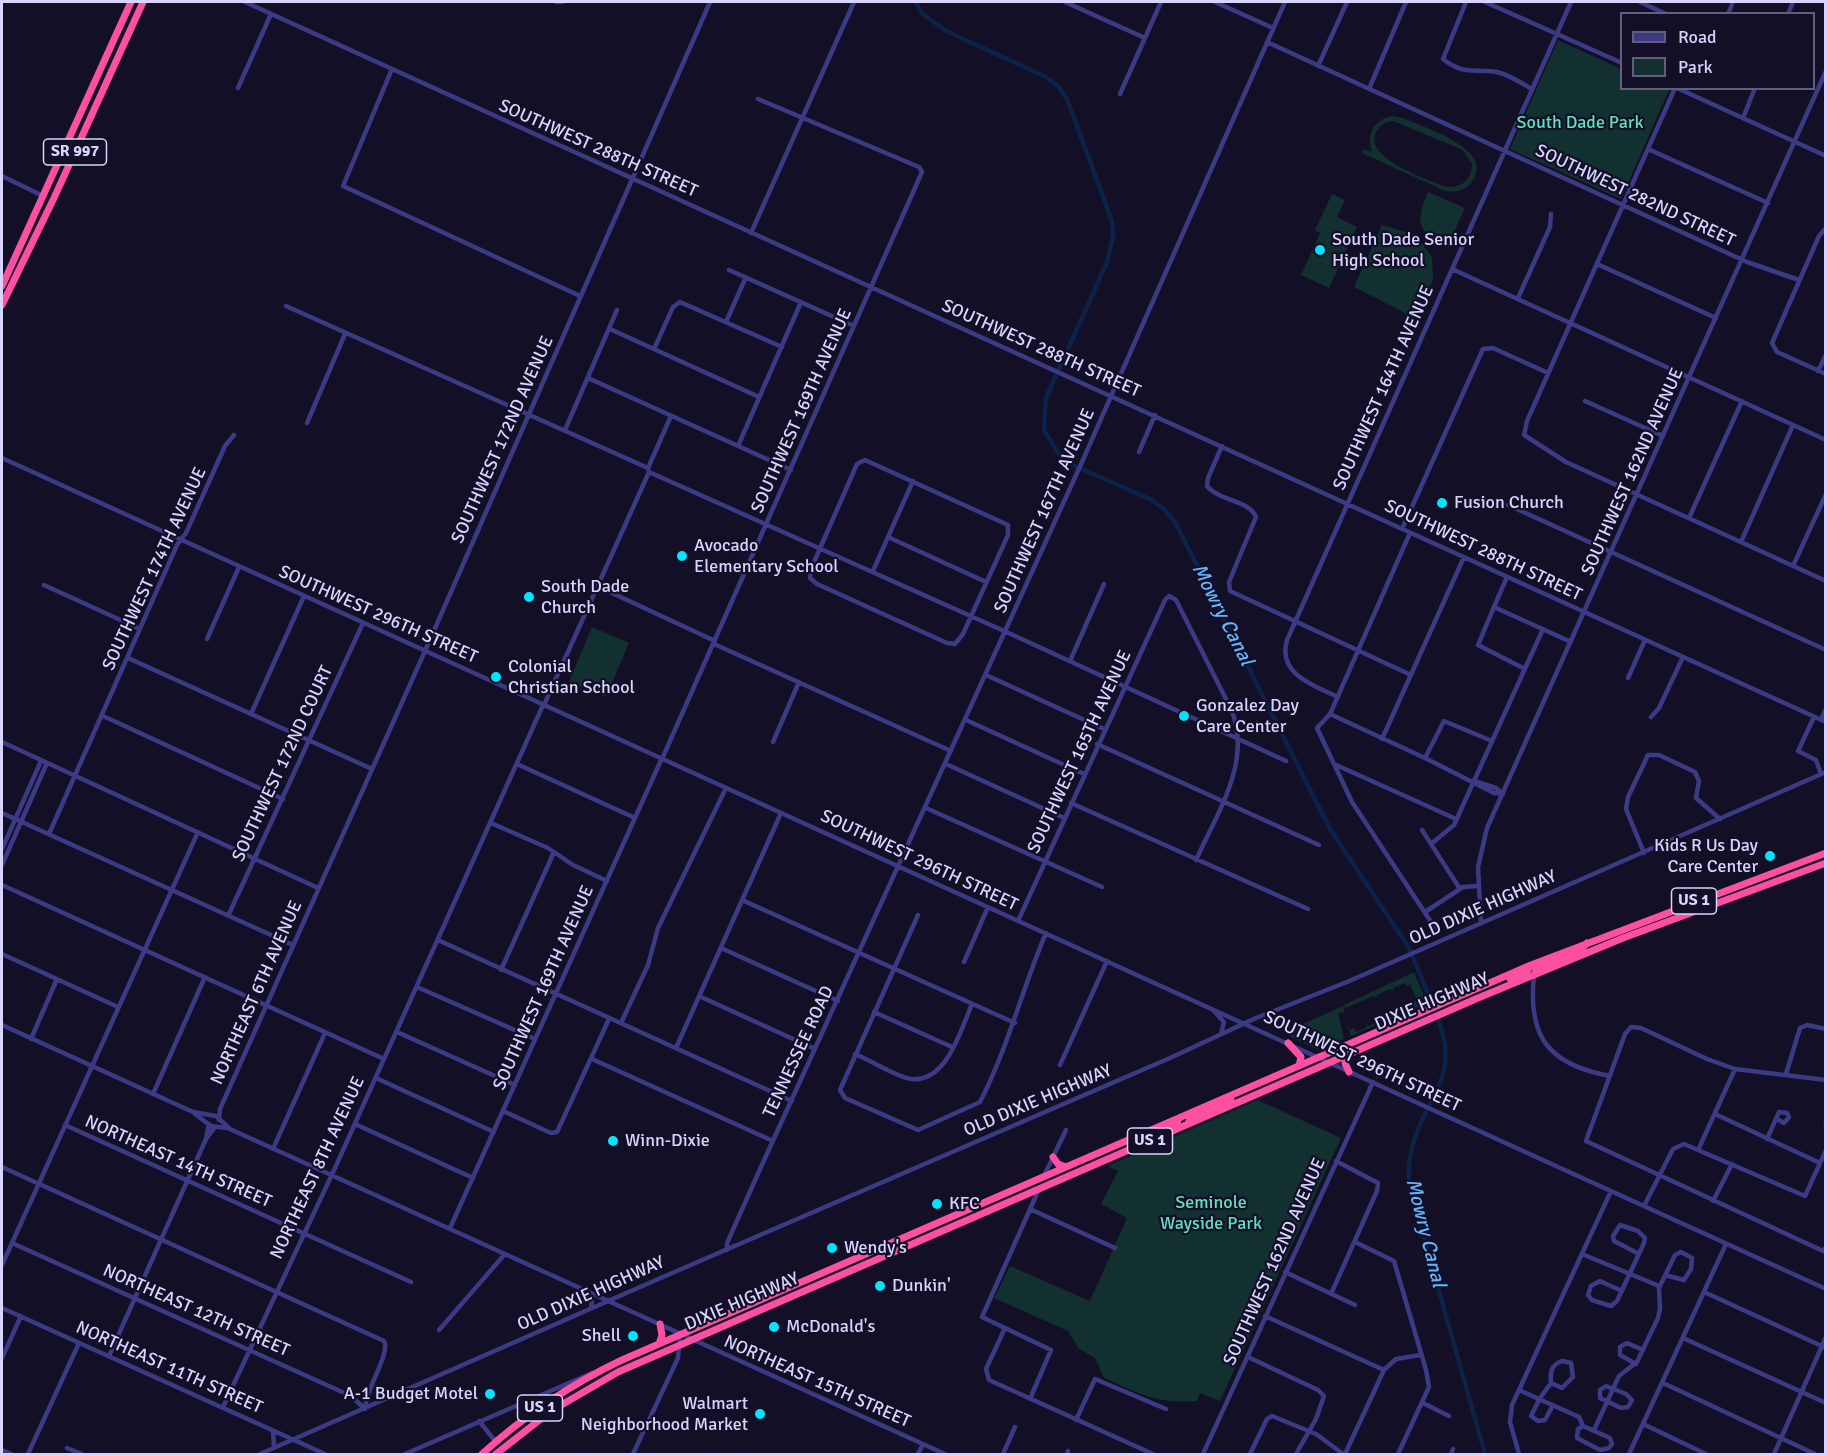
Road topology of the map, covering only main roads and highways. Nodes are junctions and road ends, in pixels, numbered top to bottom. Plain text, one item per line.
1 (131, 2) edge
2 (143, 2) edge
3 (52, 176) junction
4 (43, 196) junction
5 (54, 198) junction
6 (47, 212) junction
7 (2, 286) edge
8 (2, 305) edge
9 (1825, 853) edge
10 (1826, 863) edge
11 (1761, 877) junction
12 (1774, 882) junction
13 (1710, 905) junction
14 (1590, 941) junction
15 (1531, 965) junction
16 (1534, 975) junction
17 (1478, 998) junction
18 (1401, 1021) junction
19 (1288, 1043) road end
20 (1348, 1055) junction
21 (1317, 1058) junction
22 (1329, 1063) junction
23 (1299, 1066) junction
24 (1349, 1072) road end
25 (1240, 1091) junction
26 (1244, 1100) junction
27 (1179, 1118) junction
28 (1188, 1124) junction
29 (1125, 1152) junction
30 (1053, 1157) road end
31 (1069, 1166) junction
32 (1044, 1176) junction
33 (1038, 1189) junction
34 (1013, 1200) junction
35 (916, 1232) junction
36 (849, 1261) junction
37 (866, 1264) junction
38 (800, 1293) junction
39 (742, 1308) junction
40 (660, 1324) road end
41 (696, 1340) junction
42 (659, 1344) junction
43 (482, 1455) edge
44 (496, 1455) edge

1 - 3 highway, SR 997
2 - 5 highway, SR 997
3 - 4 highway, SR 997
3 - 5 highway
4 - 6 highway
4 - 7 highway, SR 997
5 - 6 highway, SR 997
6 - 8 highway, SR 997
9 - 11 highway, DIXIE HIGHWAY / US 1
9 - 12 highway
10 - 12 highway, DIXIE HIGHWAY / US 1
11 - 13 highway
11 - 14 highway, DIXIE HIGHWAY / US 1
12 - 13 highway, DIXIE HIGHWAY / US 1
13 - 16 highway, DIXIE HIGHWAY / US 1
14 - 15 highway, DIXIE HIGHWAY / US 1
14 - 16 highway
15 - 17 highway
15 - 18 highway, DIXIE HIGHWAY / US 1
16 - 17 highway, DIXIE HIGHWAY / US 1
17 - 20 highway, DIXIE HIGHWAY / US 1
18 - 21 highway, DIXIE HIGHWAY / US 1
18 - 22 highway
19 - 23 highway
20 - 22 highway, DIXIE HIGHWAY / US 1
20 - 24 highway
21 - 23 highway, DIXIE HIGHWAY / US 1
21 - 26 highway
22 - 26 highway, DIXIE HIGHWAY / US 1
23 - 25 highway, DIXIE HIGHWAY / US 1
25 - 27 highway, DIXIE HIGHWAY / US 1
25 - 28 highway
26 - 28 highway, DIXIE HIGHWAY / US 1
27 - 29 highway
27 - 31 highway, DIXIE HIGHWAY / US 1
28 - 29 highway, DIXIE HIGHWAY / US 1
29 - 33 highway, DIXIE HIGHWAY / US 1
30 - 31 highway
31 - 32 highway, US 1
31 - 33 highway
32 - 34 highway
32 - 35 highway, US 1
33 - 34 highway, US 1
34 - 37 highway, DIXIE HIGHWAY / US 1
35 - 36 highway, DIXIE HIGHWAY / US 1
35 - 37 highway
36 - 38 highway
36 - 39 highway, DIXIE HIGHWAY / US 1
37 - 38 highway, DIXIE HIGHWAY / US 1
38 - 41 highway, DIXIE HIGHWAY / US 1
39 - 41 highway
39 - 42 highway, DIXIE HIGHWAY / US 1
40 - 42 highway
41 - 44 highway, DIXIE HIGHWAY / US 1
42 - 43 highway, DIXIE HIGHWAY / US 1

